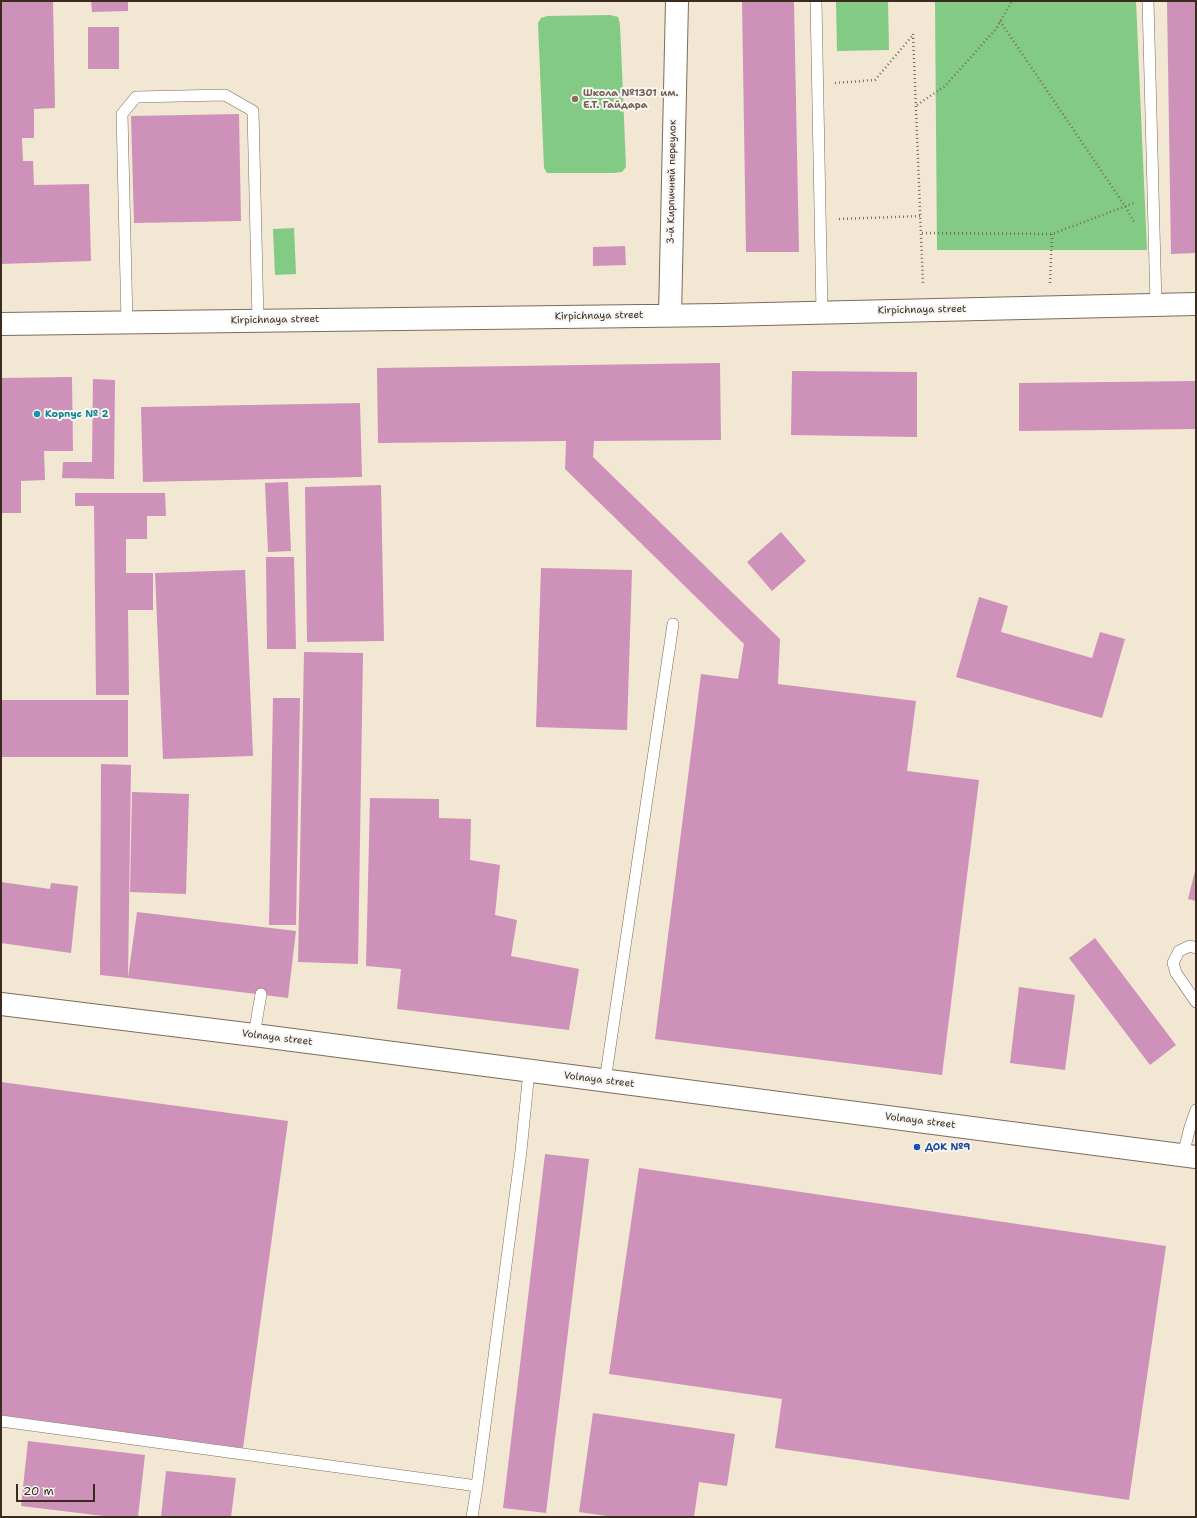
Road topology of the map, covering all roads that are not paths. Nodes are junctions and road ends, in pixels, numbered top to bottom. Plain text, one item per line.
1 (677, 1) edge
2 (816, 1) edge
3 (1148, 1) edge
4 (1196, 304) edge
5 (1156, 305) junction
6 (822, 313) junction
7 (670, 315) junction
8 (258, 320) junction
9 (127, 322) junction
10 (1, 324) edge
11 (674, 624) dead end
12 (1196, 948) edge
13 (262, 994) dead end
14 (1196, 1002) edge
15 (1, 1004) edge
16 (254, 1035) junction
17 (529, 1071) junction
18 (605, 1081) junction
19 (1196, 1110) edge
20 (1190, 1156) edge
21 (1, 1421) edge
22 (477, 1486) junction
23 (472, 1517) edge

1 - 7 street, 3-й Кирпичный переулок
2 - 6 lane
3 - 5 lane
4 - 5 street, Kirpichnaya street
5 - 6 street, Kirpichnaya street
6 - 7 street, Kirpichnaya street
7 - 8 street, Kirpichnaya street
8 - 9 street, Kirpichnaya street
8 - 9 lane
9 - 10 street, Kirpichnaya street
11 - 18 lane
12 - 14 lane
13 - 16 lane
15 - 16 street, Volnaya street
16 - 17 street, Volnaya street
17 - 18 street, Volnaya street
17 - 22 lane
18 - 20 street, Volnaya street
19 - 20 lane
21 - 22 lane
22 - 23 lane

